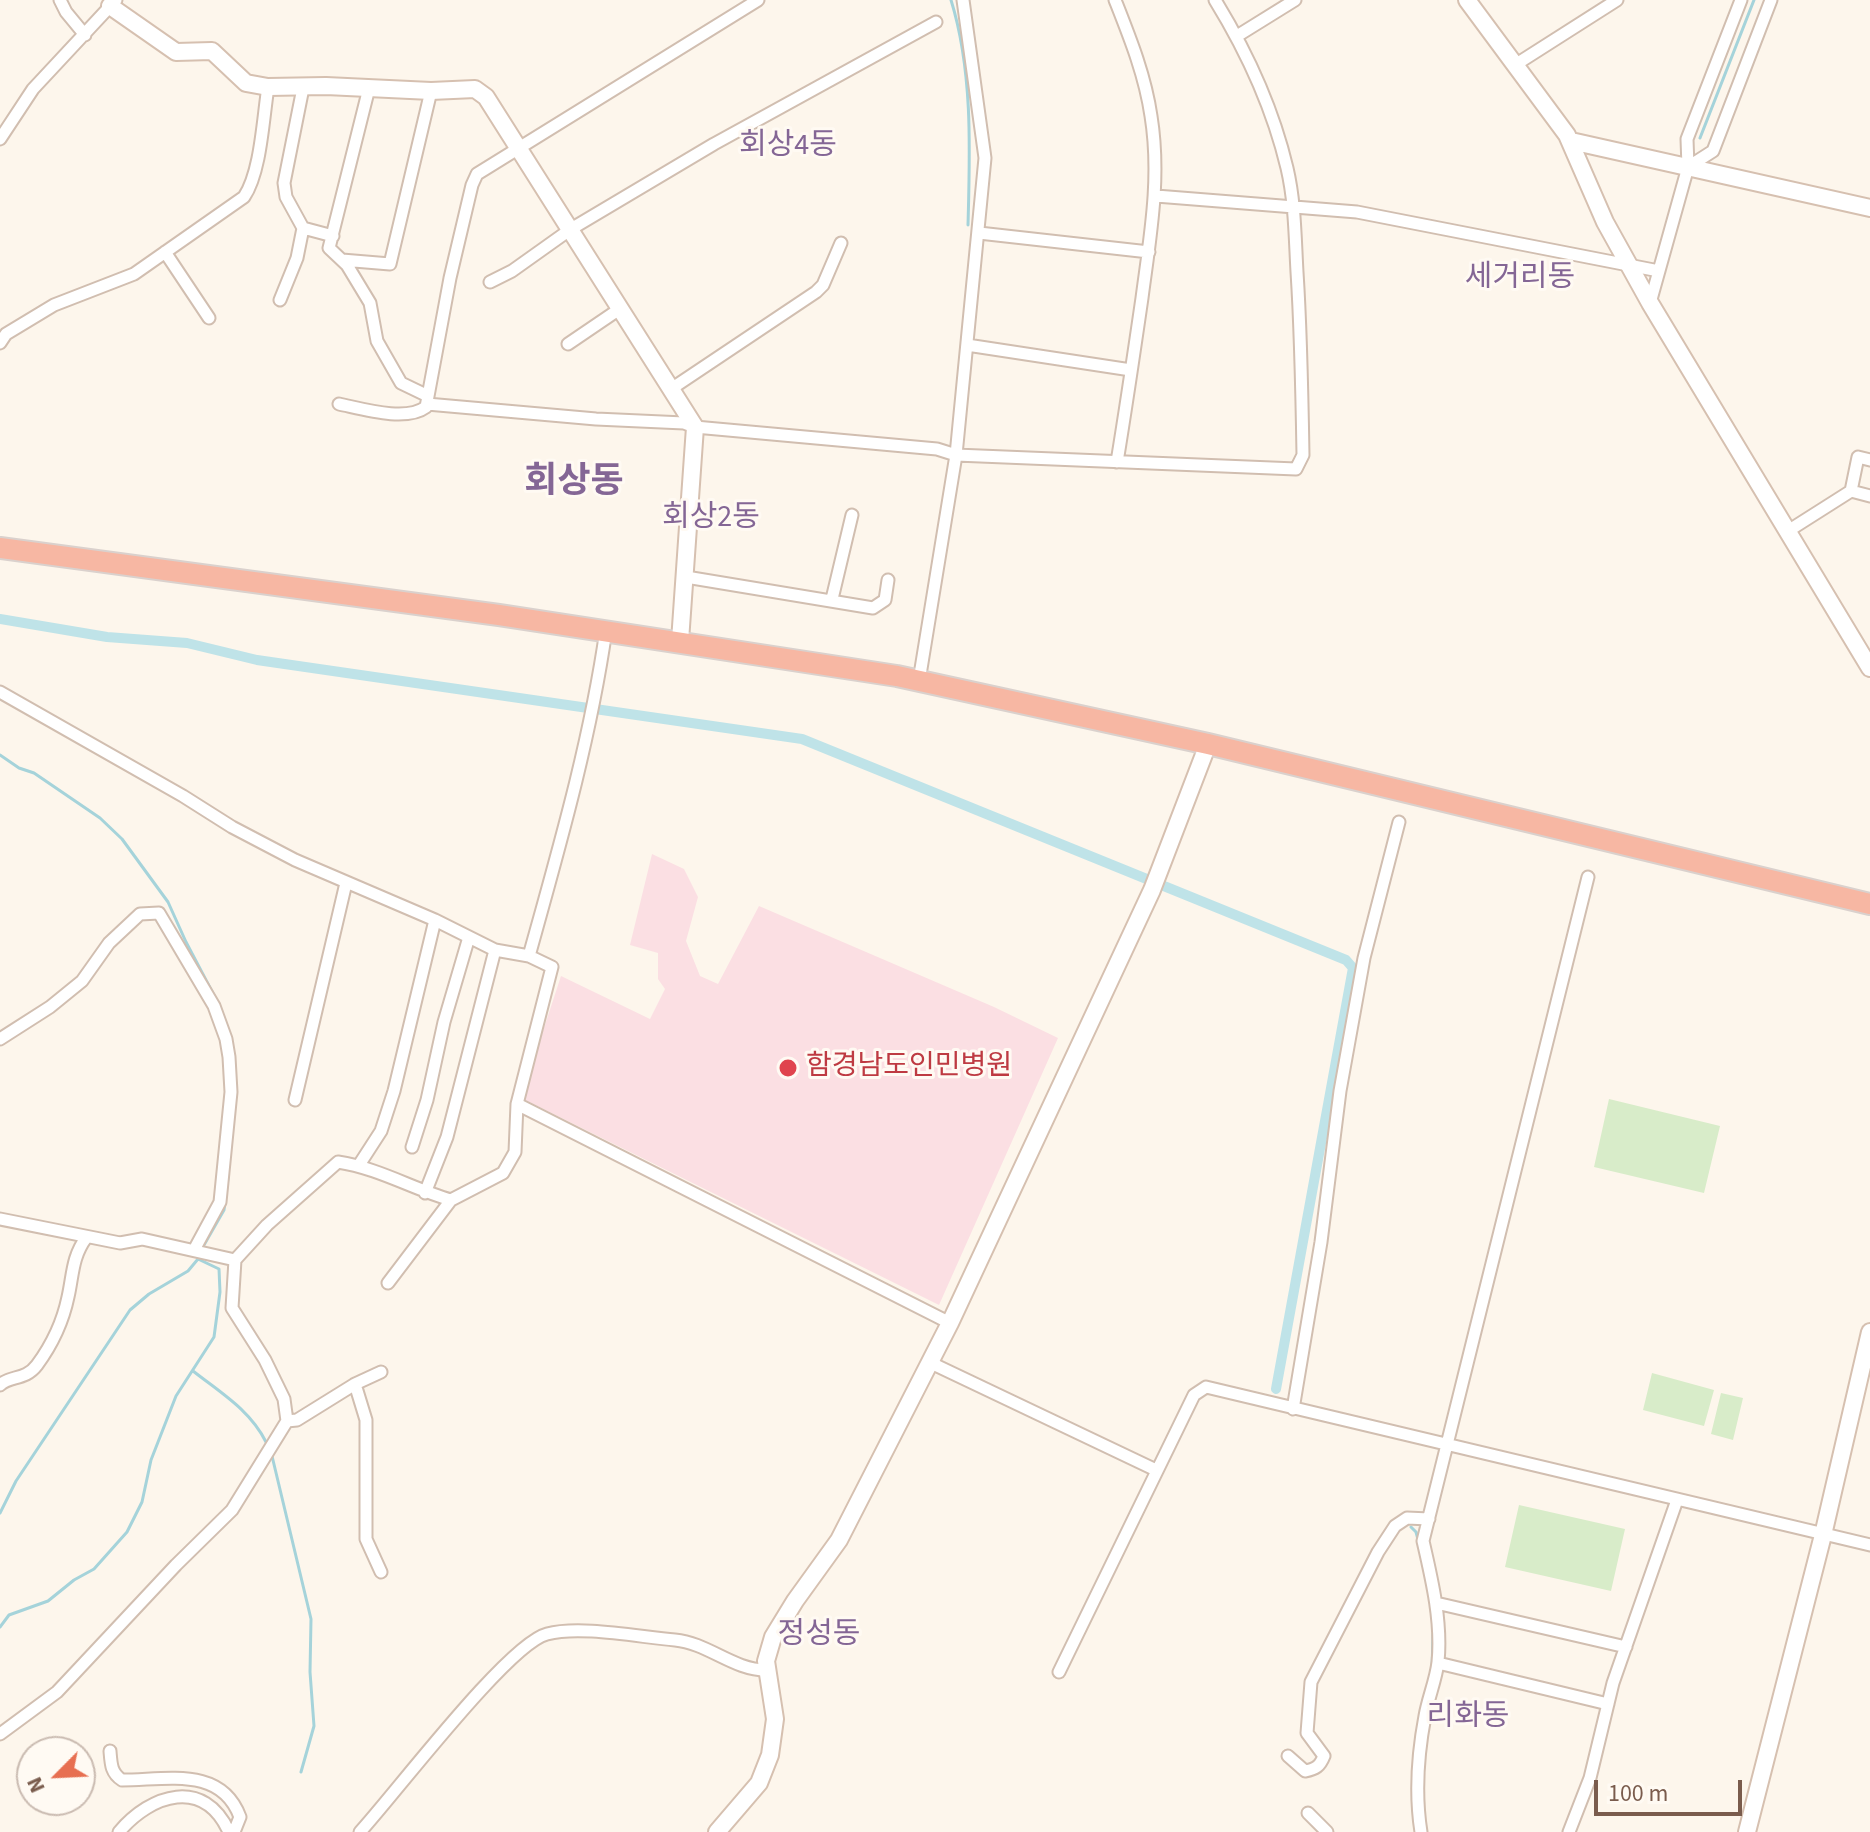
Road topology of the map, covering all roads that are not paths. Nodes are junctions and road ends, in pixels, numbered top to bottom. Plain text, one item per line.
1 (60, 0) edge
2 (758, 0) edge
3 (963, 0) edge
4 (1115, 0) edge
5 (1215, 0) edge
6 (1295, 0) edge
7 (1467, 0) edge
8 (1617, 0) edge
9 (1741, 0) edge
10 (1771, 0) edge
11 (113, 3) edge
12 (936, 22) dead end
13 (85, 35) junction
14 (1237, 36) junction
15 (1515, 65) junction
16 (268, 87) junction
17 (303, 88) junction
18 (369, 88) junction
19 (431, 91) junction
20 (0, 139) edge
21 (1571, 141) junction
22 (518, 148) junction
23 (1688, 167) junction
24 (1156, 196) junction
25 (1294, 207) junction
26 (1870, 208) edge
27 (303, 228) junction
28 (571, 229) junction
29 (979, 233) junction
30 (333, 236) junction
31 (841, 243) dead end
32 (165, 252) junction
33 (1149, 252) junction
34 (342, 260) junction
35 (1629, 266) junction
36 (1659, 271) junction
37 (490, 282) dead end
38 (280, 300) dead end
39 (1650, 303) junction
40 (621, 308) junction
41 (209, 318) dead end
42 (0, 343) edge
43 (568, 344) dead end
44 (967, 345) junction
45 (1131, 370) junction
46 (671, 389) junction
47 (428, 400) junction
48 (339, 404) dead end
49 (695, 427) junction
50 (956, 455) junction
51 (1870, 460) edge
52 (1117, 462) junction
53 (1851, 491) junction
54 (1870, 496) edge
55 (852, 515) dead end
56 (1788, 531) junction
57 (0, 548) edge
58 (686, 577) junction
59 (888, 580) dead end
60 (832, 599) junction
61 (606, 630) junction
62 (680, 641) junction
63 (1870, 668) edge
64 (919, 681) junction
65 (0, 692) edge
66 (1208, 744) junction
67 (1399, 822) dead end
68 (1588, 877) dead end
69 (346, 883) junction
70 (1870, 904) edge
71 (435, 920) junction
72 (469, 937) junction
73 (495, 950) junction
74 (529, 956) junction
75 (0, 1039) edge
76 (295, 1100) dead end
77 (517, 1104) junction
78 (412, 1147) dead end
79 (359, 1165) junction
80 (425, 1193) junction
81 (451, 1200) junction
82 (0, 1219) edge
83 (86, 1238) junction
84 (194, 1250) junction
85 (235, 1260) junction
86 (388, 1283) dead end
87 (950, 1323) junction
88 (1870, 1332) edge
89 (931, 1363) junction
90 (381, 1372) dead end
91 (355, 1384) junction
92 (0, 1385) edge
93 (1293, 1409) junction
94 (287, 1421) junction
95 (1449, 1444) junction
96 (1156, 1470) junction
97 (1677, 1500) junction
98 (1429, 1519) junction
99 (1823, 1535) junction
100 (1870, 1545) edge
101 (381, 1572) dead end
102 (1436, 1603) junction
103 (1626, 1647) junction
104 (1438, 1663) junction
105 (766, 1670) junction
106 (1059, 1672) dead end
107 (1608, 1704) junction
108 (0, 1734) edge
109 (110, 1751) dead end
110 (1288, 1756) dead end
111 (1308, 1813) dead end
112 (119, 1832) edge
113 (231, 1832) edge
114 (360, 1832) edge
115 (717, 1832) edge
116 (1327, 1832) edge
117 (1421, 1832) edge
118 (1569, 1832) edge
119 (1747, 1832) edge

1 - 13 street
2 - 22 street
3 - 29 street
4 - 24 street
5 - 14 street
6 - 14 street
7 - 15 street
8 - 15 street
9 - 23 street
10 - 23 street
11 - 13 street
11 - 16 street
12 - 28 street
13 - 20 street
14 - 25 street
15 - 21 street
16 - 17 street
16 - 32 street
17 - 18 street
17 - 27 street
18 - 19 street
18 - 30 street
19 - 22 street
19 - 34 street
21 - 23 street
21 - 35 street
22 - 28 street
22 - 47 street
23 - 26 street
23 - 36 street
24 - 25 street
24 - 33 street
25 - 35 street
25 - 52 street
27 - 30 street
27 - 38 street
28 - 37 street
28 - 40 street
29 - 33 street
29 - 44 street
30 - 34 street
31 - 46 street
32 - 41 street
32 - 42 street
33 - 45 street
34 - 47 street
35 - 36 street
35 - 39 street
36 - 39 street
39 - 56 street
40 - 43 street
40 - 46 street
44 - 45 street
44 - 50 street
45 - 52 street
46 - 49 street
47 - 48 street
47 - 49 street
49 - 50 street
49 - 58 street
50 - 52 street
50 - 64 street
51 - 53 street
53 - 54 street
53 - 56 street
55 - 60 street
56 - 63 street
57 - 61 highway
58 - 60 street
58 - 62 street
59 - 60 street
61 - 62 highway
61 - 74 street
62 - 64 highway
64 - 66 highway
65 - 69 street
66 - 70 highway
66 - 87 street
67 - 93 street
68 - 95 street
69 - 71 street
69 - 76 street
71 - 72 street
71 - 79 street
72 - 73 street
72 - 78 street
73 - 74 street
73 - 80 street
74 - 77 street
75 - 84 street
77 - 81 street
77 - 87 street
79 - 80 street
79 - 85 street
80 - 81 street
81 - 86 street
82 - 83 street
83 - 84 street
83 - 92 street
84 - 85 street
85 - 94 street
87 - 89 street
88 - 99 street
89 - 96 street
89 - 105 street
90 - 91 street
91 - 94 street
91 - 101 street
93 - 95 street
93 - 96 street
94 - 108 street
95 - 97 street
95 - 98 street
96 - 106 street
97 - 99 street
97 - 103 street
98 - 102 street
98 - 110 street
99 - 100 street
99 - 119 street
102 - 103 street
102 - 104 street
103 - 107 street
104 - 107 street
104 - 117 street
105 - 114 street
105 - 115 street
107 - 118 street
109 - 113 street
111 - 116 street
112 - 113 street

